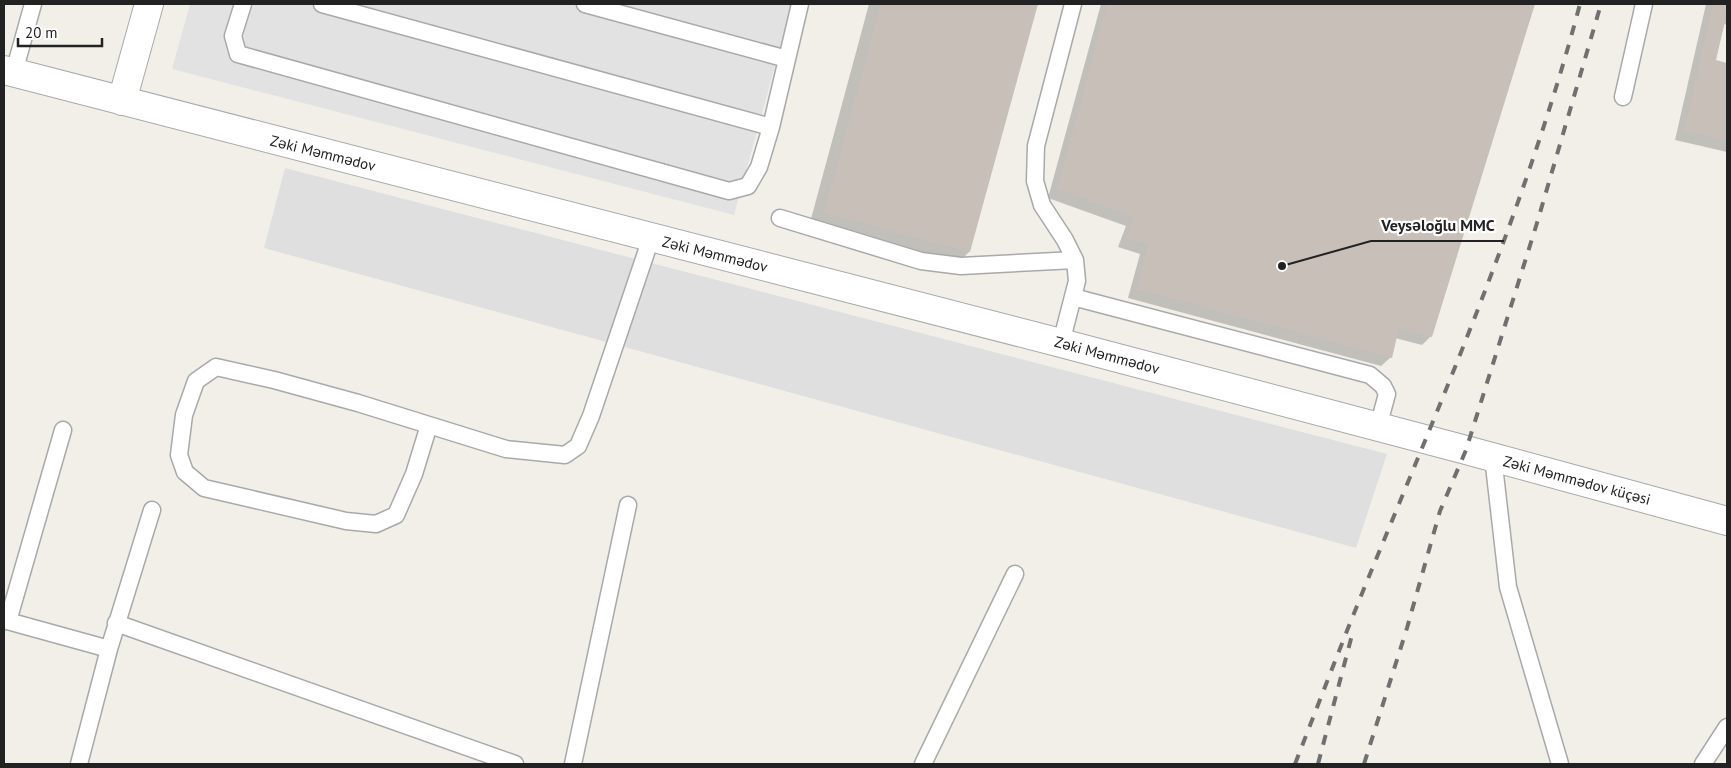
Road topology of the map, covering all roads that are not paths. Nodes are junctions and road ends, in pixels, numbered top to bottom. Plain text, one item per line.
1 (33, 4) edge
2 (149, 4) edge
3 (243, 4) edge
4 (322, 4) edge
5 (585, 4) edge
6 (800, 4) edge
7 (1073, 4) edge
8 (1644, 4) edge
9 (786, 59) junction
10 (9, 71) edge
11 (1624, 97) dead end
12 (122, 101) junction
13 (771, 127) junction
14 (780, 218) dead end
15 (651, 238) junction
16 (1074, 260) junction
17 (1073, 297) junction
18 (1061, 343) junction
19 (429, 426) junction
20 (1378, 427) junction
21 (63, 430) dead end
22 (1426, 440) joint
23 (1493, 457) junction
24 (628, 505) dead end
25 (152, 510) dead end
26 (1727, 521) edge
27 (1015, 574) dead end
28 (6, 621) edge
29 (116, 623) junction
30 (109, 649) junction
31 (1727, 727) edge
32 (79, 764) edge
33 (515, 764) edge
34 (573, 764) edge
35 (923, 764) edge
36 (1560, 764) edge
37 (1703, 764) edge

1 - 10 lane
2 - 12 street
3 - 13 lane
4 - 13 lane
5 - 9 lane
6 - 9 lane
7 - 16 lane
8 - 11 lane
9 - 13 lane
10 - 12 street, Zəki Məmmədov
12 - 15 street, Zəki Məmmədov
14 - 16 lane
15 - 18 street, Zəki Məmmədov
15 - 19 lane
16 - 17 lane
17 - 18 lane
17 - 20 lane
18 - 20 street, Zəki Məmmədov
19 - 19 lane
20 - 22 street, Zəki Məmmədov
21 - 28 lane
22 - 23 street, Zəki Məmmədov küçəsi
23 - 26 street, Zəki Məmmədov küçəsi
23 - 36 lane
24 - 34 lane
25 - 29 lane
27 - 35 lane
28 - 30 lane
29 - 30 lane
29 - 33 lane
30 - 32 lane
31 - 37 lane

